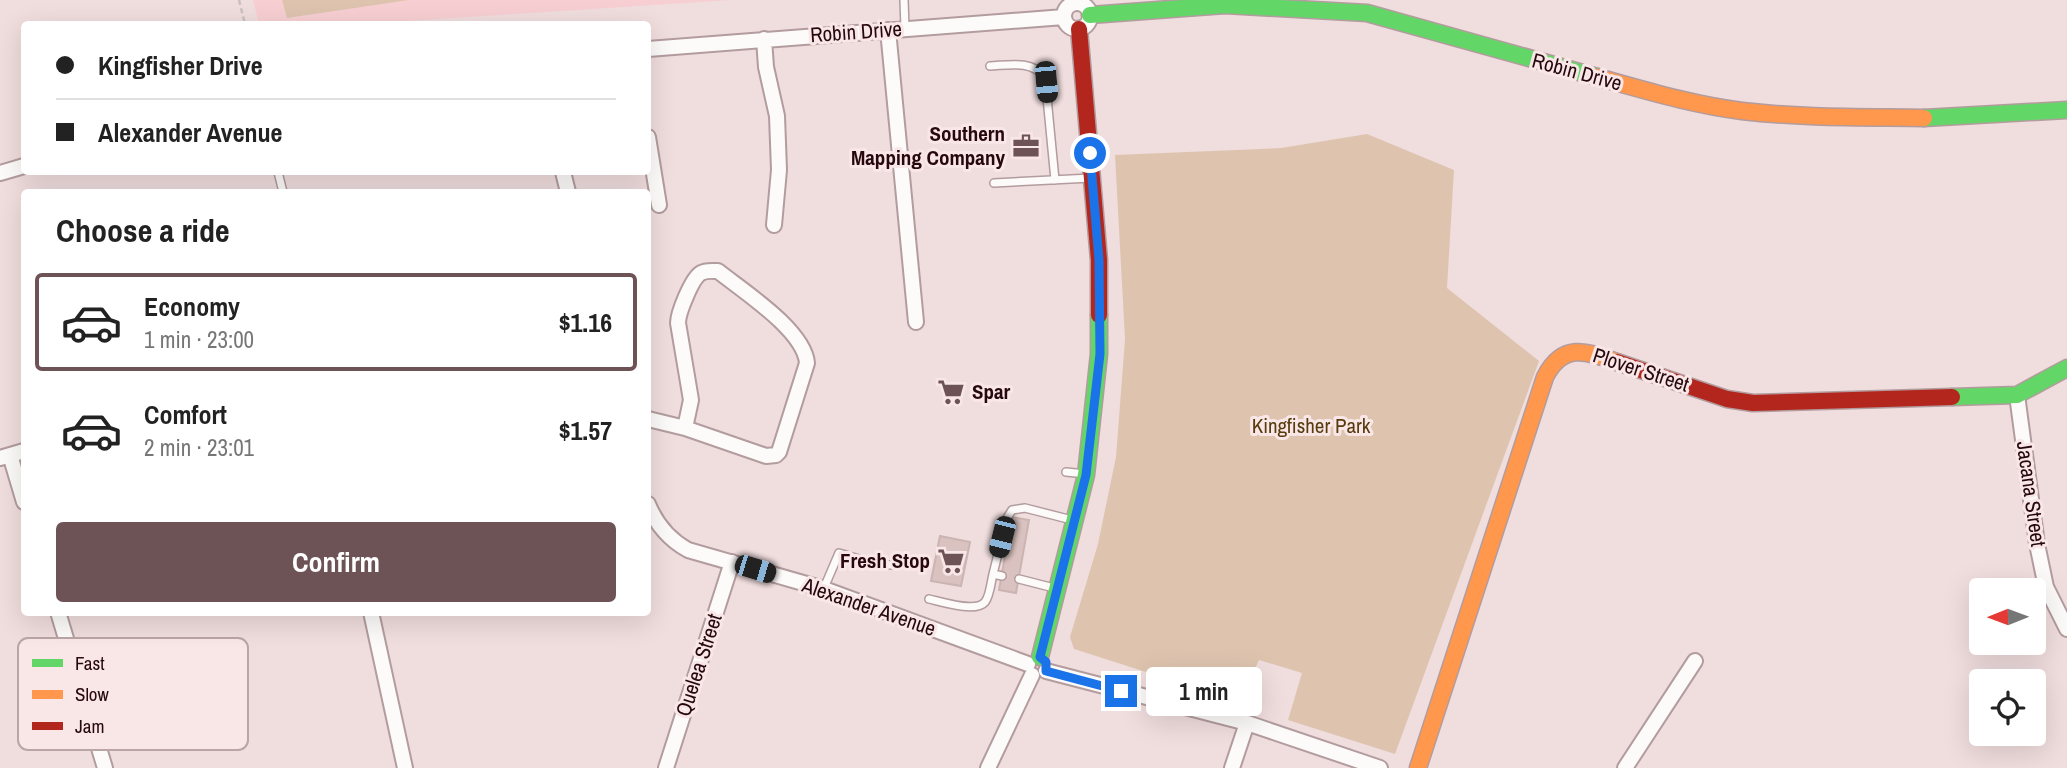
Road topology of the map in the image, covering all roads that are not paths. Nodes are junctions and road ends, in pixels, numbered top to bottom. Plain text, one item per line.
1 (904, 0) edge
2 (1075, 2) edge
3 (1368, 7) edge
4 (1090, 15) junction
5 (1064, 17) junction
6 (905, 28) junction
7 (1079, 29) junction
8 (888, 30) junction
9 (764, 39) junction
10 (651, 49) edge
11 (990, 66) dead end
12 (2067, 110) edge
13 (651, 156) edge
14 (21, 167) edge
15 (0, 173) edge
16 (1092, 178) junction
17 (1055, 180) junction
18 (994, 183) dead end
19 (659, 205) dead end
20 (774, 225) dead end
21 (916, 322) dead end
22 (2067, 368) edge
23 (2017, 396) junction
24 (651, 420) edge
25 (685, 428) junction
26 (12, 455) edge
27 (1066, 472) dead end
28 (1086, 475) junction
29 (21, 490) edge
30 (651, 510) edge
31 (1075, 521) junction
32 (910, 561) dead end
33 (732, 562) junction
34 (993, 574) junction
35 (1002, 576) dead end
36 (1019, 579) dead end
37 (824, 589) junction
38 (1058, 589) junction
39 (929, 599) dead end
40 (59, 616) edge
41 (371, 616) edge
42 (2067, 629) edge
43 (66, 638) edge
44 (1695, 661) dead end
45 (1036, 667) junction
46 (1247, 723) junction
47 (100, 750) edge
48 (105, 768) edge
49 (405, 768) edge
50 (666, 768) edge
51 (988, 768) edge
52 (1233, 768) edge
53 (1380, 768) edge
54 (1418, 768) edge
55 (1625, 768) edge

1 - 6 lane
2 - 4 street
2 - 5 street
3 - 4 street, Robin Drive
3 - 12 street, Robin Drive
4 - 7 street
5 - 6 street, Robin Drive
5 - 7 street
6 - 8 street, Robin Drive
7 - 16 street
8 - 9 street, Robin Drive
8 - 21 street
9 - 10 street, Robin Drive
9 - 20 street
11 - 17 lane
13 - 19 street
14 - 15 street
16 - 17 lane
16 - 28 street
17 - 18 lane
22 - 23 street, Plover Street
23 - 42 street, Jacana Street
23 - 54 street, Plover Street
24 - 25 street
25 - 25 street
26 - 29 street
27 - 28 lane
28 - 31 street
30 - 33 street, Alexander Avenue
31 - 34 lane
31 - 38 street
32 - 37 lane
33 - 37 street, Alexander Avenue
33 - 50 street, Quelea Street
34 - 35 lane
34 - 39 lane
36 - 38 lane
37 - 45 street, Alexander Avenue
38 - 45 street
40 - 43 street
41 - 49 street
44 - 55 street
45 - 46 street, Alexander Avenue
45 - 51 street
46 - 52 street
46 - 53 street, Alexander Avenue
47 - 48 street

